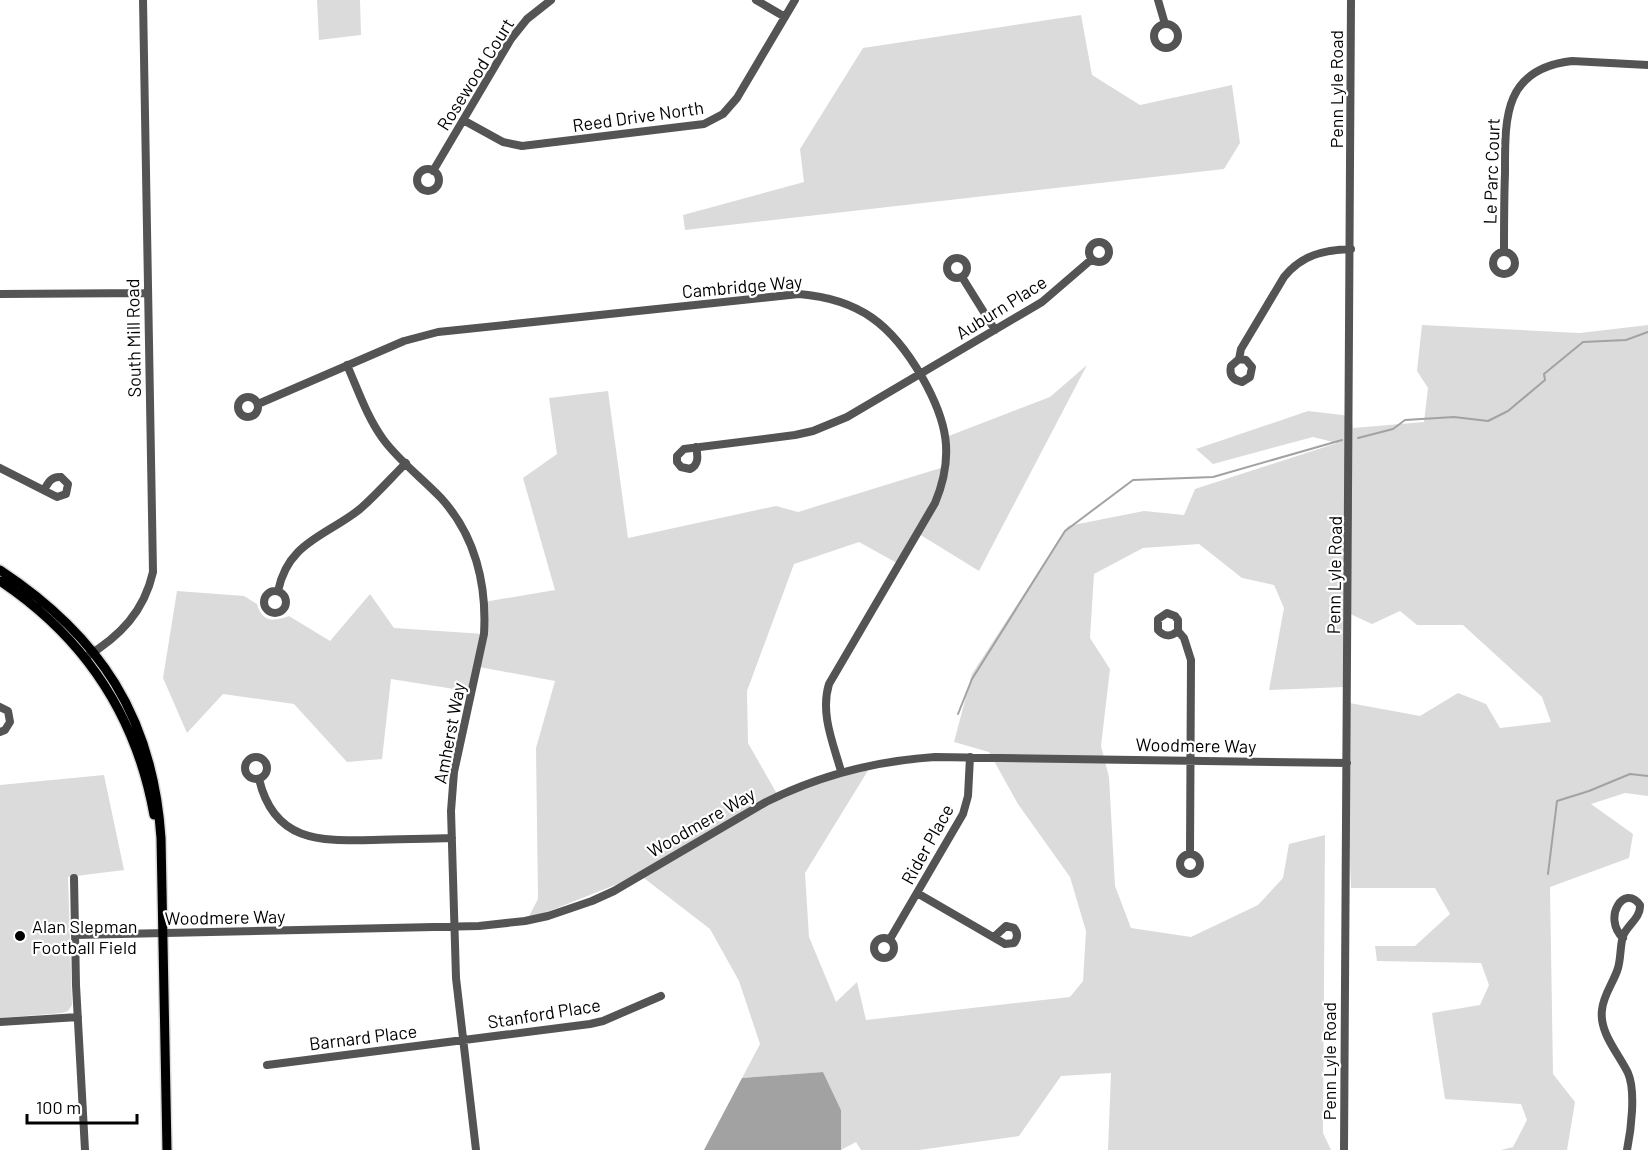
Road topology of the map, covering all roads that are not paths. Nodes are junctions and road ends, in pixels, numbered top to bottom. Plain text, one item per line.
1 (142, 0) edge
2 (551, 0) edge
3 (756, 0) edge
4 (795, 0) edge
5 (1158, 0) edge
6 (1352, 0) edge
7 (785, 17) junction
8 (1165, 24) dead end
9 (1648, 65) edge
10 (463, 120) junction
11 (433, 171) dead end
12 (1351, 249) junction
13 (1504, 252) dead end
14 (1092, 259) dead end
15 (962, 277) dead end
16 (148, 293) junction
17 (0, 294) edge
18 (995, 330) junction
19 (1239, 359) dead end
20 (347, 365) junction
21 (920, 374) junction
22 (258, 404) dead end
23 (696, 447) dead end
24 (406, 463) junction
25 (0, 468) edge
26 (44, 490) dead end
27 (0, 570) edge
28 (0, 581) edge
29 (278, 591) dead end
30 (1178, 631) dead end
31 (95, 652) junction
32 (86, 657) junction
33 (0, 707) edge
34 (0, 732) edge
35 (970, 757) junction
36 (1192, 760) junction
37 (1347, 764) junction
38 (841, 771) junction
39 (259, 779) dead end
40 (452, 838) junction
41 (161, 853) junction
42 (1190, 854) dead end
43 (74, 878) dead end
44 (917, 893) junction
45 (454, 927) junction
46 (163, 934) junction
47 (75, 935) junction
48 (994, 938) dead end
49 (1623, 938) junction
50 (890, 939) dead end
51 (661, 996) dead end
52 (78, 1017) junction
53 (0, 1022) edge
54 (463, 1040) junction
55 (267, 1065) dead end
56 (85, 1150) edge
57 (167, 1150) edge
58 (476, 1150) edge
59 (1344, 1150) edge
60 (1627, 1150) edge

1 - 16 street, South Mill Road
2 - 10 street, Rosewood Court
3 - 7 street
4 - 7 street, Reed Drive North
5 - 8 street
6 - 12 street, Penn Lyle Road
7 - 10 street, Reed Drive North
9 - 13 street, Le Parc Court
10 - 11 street, Rosewood Court
12 - 19 street
12 - 37 street, Penn Lyle Road
14 - 18 street, Auburn Place
15 - 18 street
16 - 17 street
16 - 31 street, South Mill Road
18 - 21 street, Auburn Place
20 - 21 street, Cambridge Way
20 - 22 street, Cambridge Way
20 - 24 street, Amherst Way
21 - 23 street, Auburn Place
21 - 38 street, Cambridge Way
24 - 29 street
24 - 40 street, Amherst Way
25 - 26 street
27 - 31 main road
28 - 32 main road
30 - 36 street
31 - 32 street, South Mill Road
31 - 41 main road
32 - 41 main road
33 - 34 street
35 - 36 street, Woodmere Way
35 - 38 street, Woodmere Way
35 - 44 street, Rider Place
36 - 37 street, Woodmere Way
36 - 42 street
37 - 59 street, Penn Lyle Road
38 - 45 street, Woodmere Way
39 - 40 street
40 - 45 street, Amherst Way
41 - 46 main road
43 - 47 street
44 - 48 street
44 - 50 street, Rider Place
45 - 46 street, Woodmere Way
45 - 54 street, Amherst Way
46 - 47 street, Woodmere Way
46 - 57 main road
47 - 52 street
49 - 49 street
49 - 60 street
51 - 54 street, Stanford Place
52 - 53 street
52 - 56 street
54 - 55 street, Barnard Place
54 - 58 street, Amherst Way

